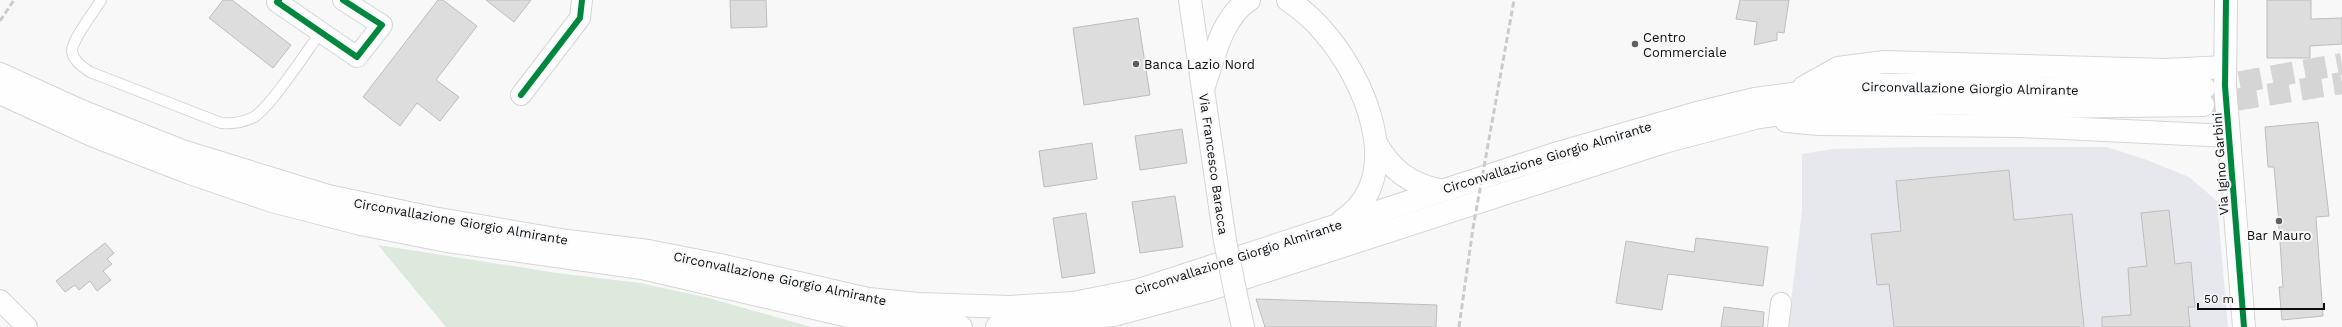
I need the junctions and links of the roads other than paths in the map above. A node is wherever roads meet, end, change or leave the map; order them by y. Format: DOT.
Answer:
graph roads {
  1 [pos="101,0"];
  2 [pos="279,0"];
  3 [pos="343,0"];
  4 [pos="582,0"];
  5 [pos="1190,0"];
  6 [pos="1226,0"];
  7 [pos="1249,0"];
  8 [pos="1288,0"];
  9 [pos="2226,0"];
  10 [pos="321,32"];
  11 [pos="2225,67"];
  12 [pos="0,74"];
  13 [pos="1204,86"];
  14 [pos="1792,93"];
  15 [pos="0,94"];
  16 [pos="521,95"];
  17 [pos="1755,118"];
  18 [pos="2228,136"];
  19 [pos="1376,143"];
  20 [pos="1439,190"];
  21 [pos="1328,228"];
  22 [pos="0,300"];
  23 [pos="1781,303"];
  24 [pos="870,321"];
  25 [pos="1039,325"];
  26 [pos="27,327"];
  27 [pos="894,327"];
  28 [pos="961,327"];
  29 [pos="997,327"];
  30 [pos="1243,327"];
  31 [pos="1778,327"];
  32 [pos="2244,327"];
  1 -- 10 [label="lane"];
  2 -- 10 [label="street"];
  3 -- 10 [label="street"];
  4 -- 16 [label="street"];
  5 -- 13 [label="main road, Via Francesco Baracca"];
  6 -- 7 [label="main road"];
  7 -- 13 [label="main road"];
  8 -- 19 [label="main road"];
  9 -- 11 [label="main road, Via Igino Garbini"];
  11 -- 14 [label="main road"];
  11 -- 18 [label="main road, Via Igino Garbini"];
  12 -- 21 [label="main road, Circonvallazione Giorgio Almirante"];
  13 -- 30 [label="main road, Via Francesco Baracca, bridge"];
  14 -- 17 [label="main road, Circonvallazione Giorgio Almirante"];
  14 -- 20 [label="main road, Circonvallazione Giorgio Almirante"];
  15 -- 24 [label="main road, Circonvallazione Giorgio Almirante"];
  17 -- 18 [label="main road"];
  17 -- 25 [label="main road, Circonvallazione Giorgio Almirante"];
  18 -- 32 [label="main road, Via Igino Garbini"];
  19 -- 20 [label="main road"];
  19 -- 21 [label="main road"];
  20 -- 21 [label="main road, Circonvallazione Giorgio Almirante"];
  22 -- 26 [label="street"];
  23 -- 31 [label="street"];
  24 -- 27 [label="main road"];
  24 -- 28 [label="main road, Circonvallazione Giorgio Almirante"];
  25 -- 29 [label="main road, Circonvallazione Giorgio Almirante"];
}
